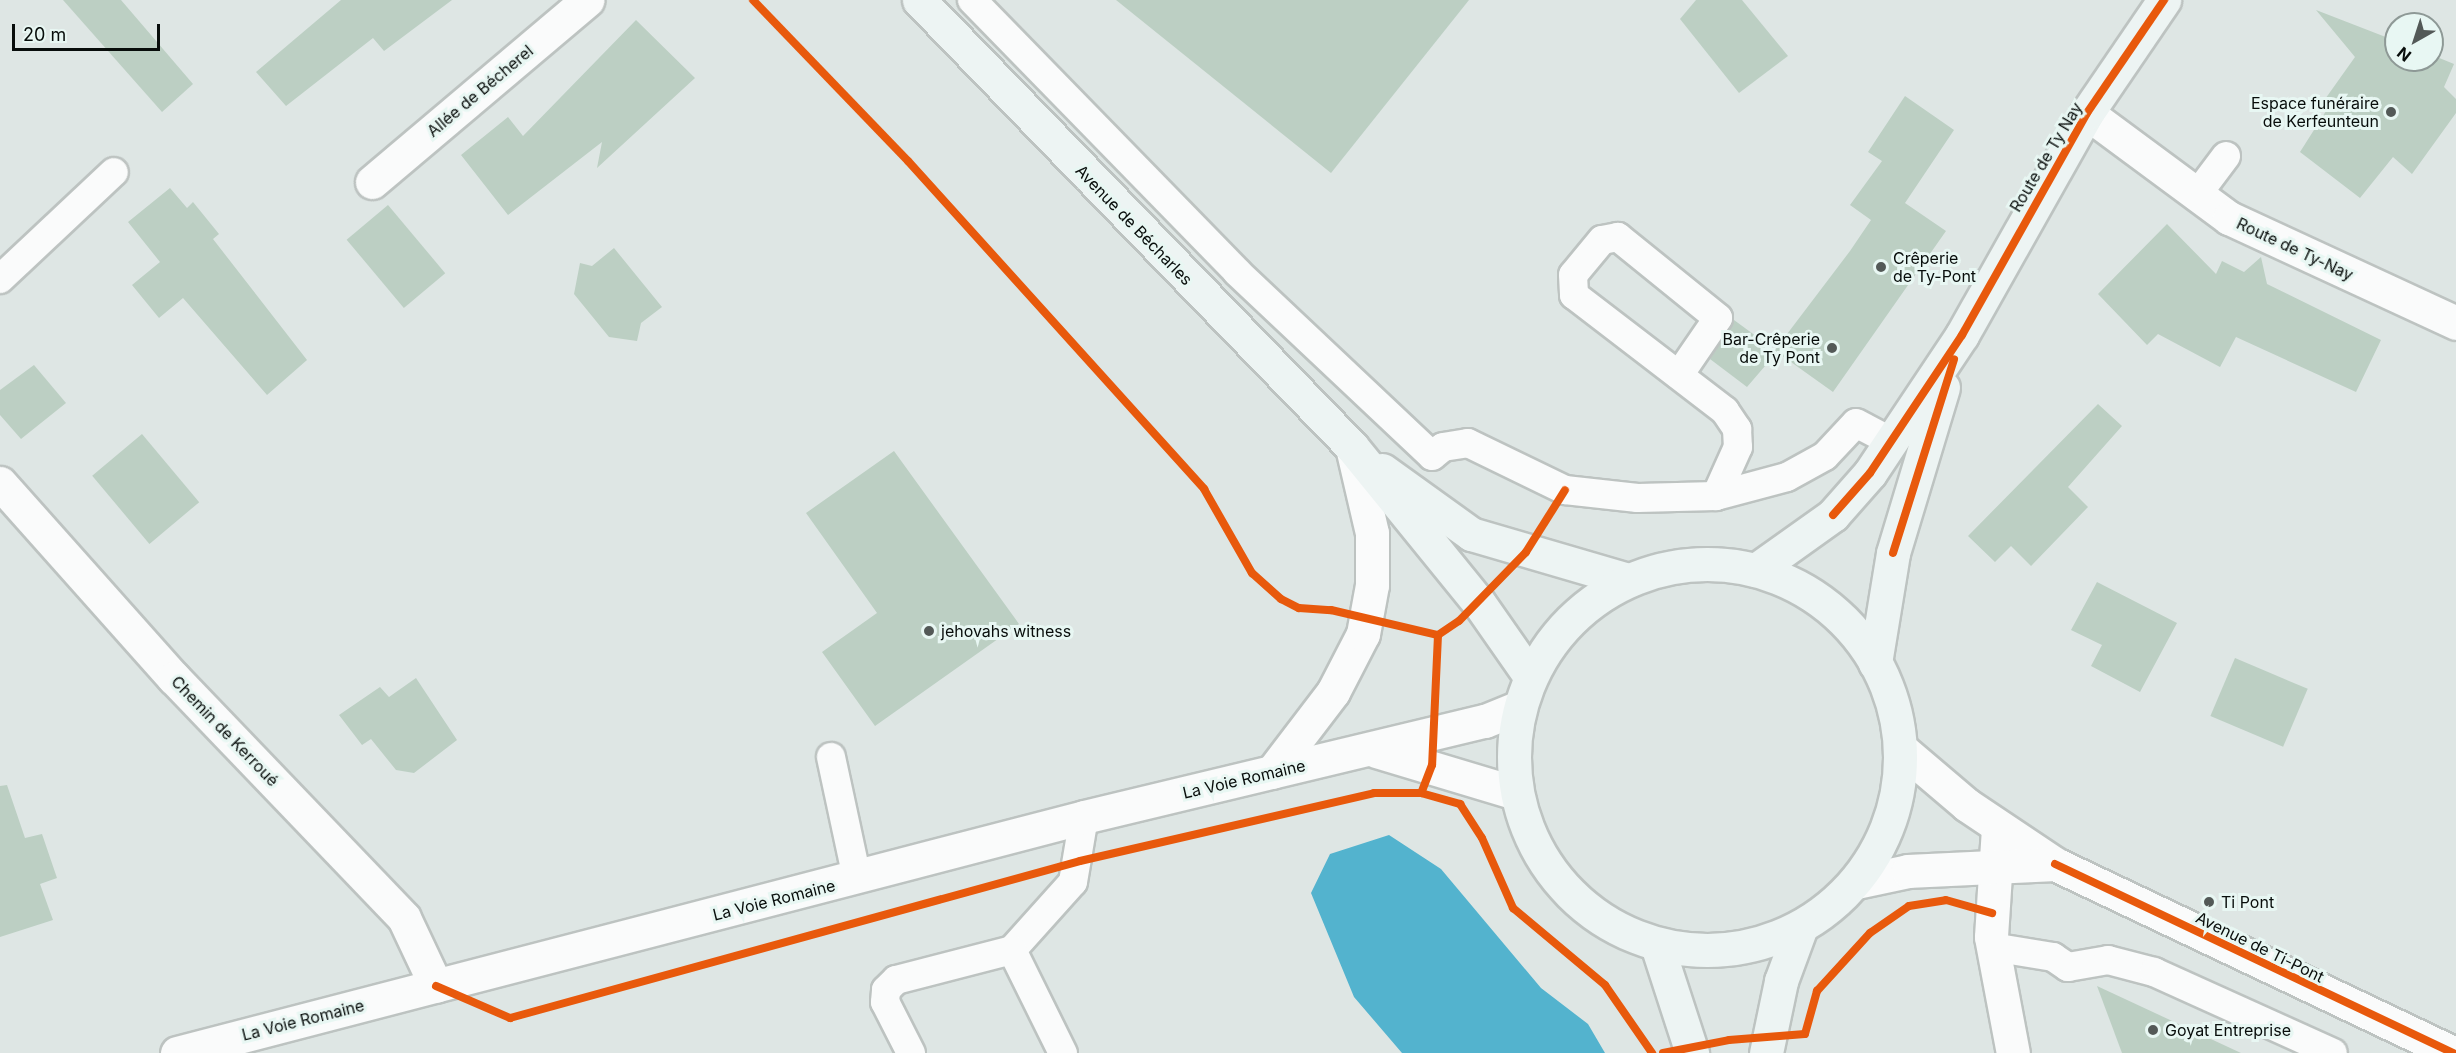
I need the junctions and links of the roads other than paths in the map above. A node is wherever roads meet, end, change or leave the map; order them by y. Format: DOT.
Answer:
graph roads {
  1 [pos="587,0"];
  2 [pos="919,0"];
  3 [pos="972,0"];
  4 [pos="2164,0"];
  5 [pos="2087,113"];
  6 [pos="2226,156"];
  7 [pos="114,171"];
  8 [pos="372,182"];
  9 [pos="2196,196"];
  10 [pos="0,279"];
  11 [pos="2456,323"];
  12 [pos="1962,335"];
  13 [pos="1679,375"];
  14 [pos="1892,442"];
  15 [pos="1352,447"];
  16 [pos="0,483"];
  17 [pos="1716,495"];
  18 [pos="1756,570"];
  19 [pos="1628,580"];
  20 [pos="1875,663"];
  21 [pos="1530,676"];
  22 [pos="1519,707"];
  23 [pos="1900,748"];
  24 [pos="1371,750"];
  25 [pos="831,757"];
  26 [pos="1272,772"];
  27 [pos="1516,793"];
  28 [pos="1084,817"];
  29 [pos="1998,828"];
  30 [pos="1998,864"];
  31 [pos="2055,864"];
  32 [pos="856,878"];
  33 [pos="1856,882"];
  34 [pos="1801,927"];
  35 [pos="1657,945"];
  36 [pos="1992,947"];
  37 [pos="1012,950"];
  38 [pos="436,986"];
  39 [pos="177,1053"];
  40 [pos="911,1053"];
  41 [pos="1063,1053"];
  42 [pos="1692,1053"];
  43 [pos="1766,1053"];
  44 [pos="2013,1053"];
  45 [pos="2333,1053"];
  46 [pos="2453,1053"];
  1 -- 8 [label="street, Allée de Bécherel"];
  2 -- 15 [label="main road, Avenue de Bécharles"];
  3 -- 17 [label="lane"];
  4 -- 5 [label="main road, Route de Ty Nay"];
  5 -- 9 [label="street, Route de Ty-Nay"];
  5 -- 12 [label="main road, Route de Ty Nay"];
  6 -- 9 [label="lane"];
  7 -- 10 [label="lane"];
  9 -- 11 [label="street, Route de Ty-Nay"];
  12 -- 14 [label="main road, Route de Ty Nay"];
  12 -- 20 [label="main road, Route de Ty Nay"];
  13 -- 13 [label="lane"];
  13 -- 17 [label="lane"];
  14 -- 17 [label="lane"];
  14 -- 18 [label="main road, Route de Ty Nay"];
  15 -- 19 [label="main road, Avenue de Bécharles"];
  15 -- 21 [label="main road, Avenue de Bécharles"];
  15 -- 26 [label="street"];
  16 -- 38 [label="street, Chemin de Kerroué"];
  18 -- 19 [label="main road"];
  18 -- 20 [label="main road"];
  19 -- 21 [label="main road"];
  20 -- 23 [label="main road"];
  21 -- 22 [label="main road"];
  22 -- 24 [label="street, La Voie Romaine"];
  22 -- 27 [label="main road"];
  23 -- 29 [label="street, Avenue de Ti-Pont"];
  23 -- 33 [label="main road"];
  24 -- 26 [label="street, La Voie Romaine"];
  24 -- 27 [label="street"];
  25 -- 32 [label="lane"];
  26 -- 28 [label="street, La Voie Romaine"];
  27 -- 35 [label="main road"];
  28 -- 32 [label="street, La Voie Romaine"];
  28 -- 37 [label="lane"];
  29 -- 30 [label="street"];
  29 -- 31 [label="street, Avenue de Ti-Pont"];
  30 -- 31 [label="street, Avenue de Ti-Pont"];
  30 -- 33 [label="street, Avenue de Ti-Pont"];
  30 -- 36 [label="street"];
  31 -- 46 [label="street, Avenue de Ti-Pont"];
  32 -- 38 [label="street, La Voie Romaine"];
  33 -- 34 [label="main road"];
  34 -- 35 [label="main road"];
  34 -- 43 [label="main road"];
  35 -- 42 [label="main road"];
  36 -- 44 [label="street"];
  36 -- 45 [label="lane"];
  37 -- 40 [label="lane"];
  37 -- 41 [label="lane"];
  38 -- 39 [label="street, La Voie Romaine"];
}
